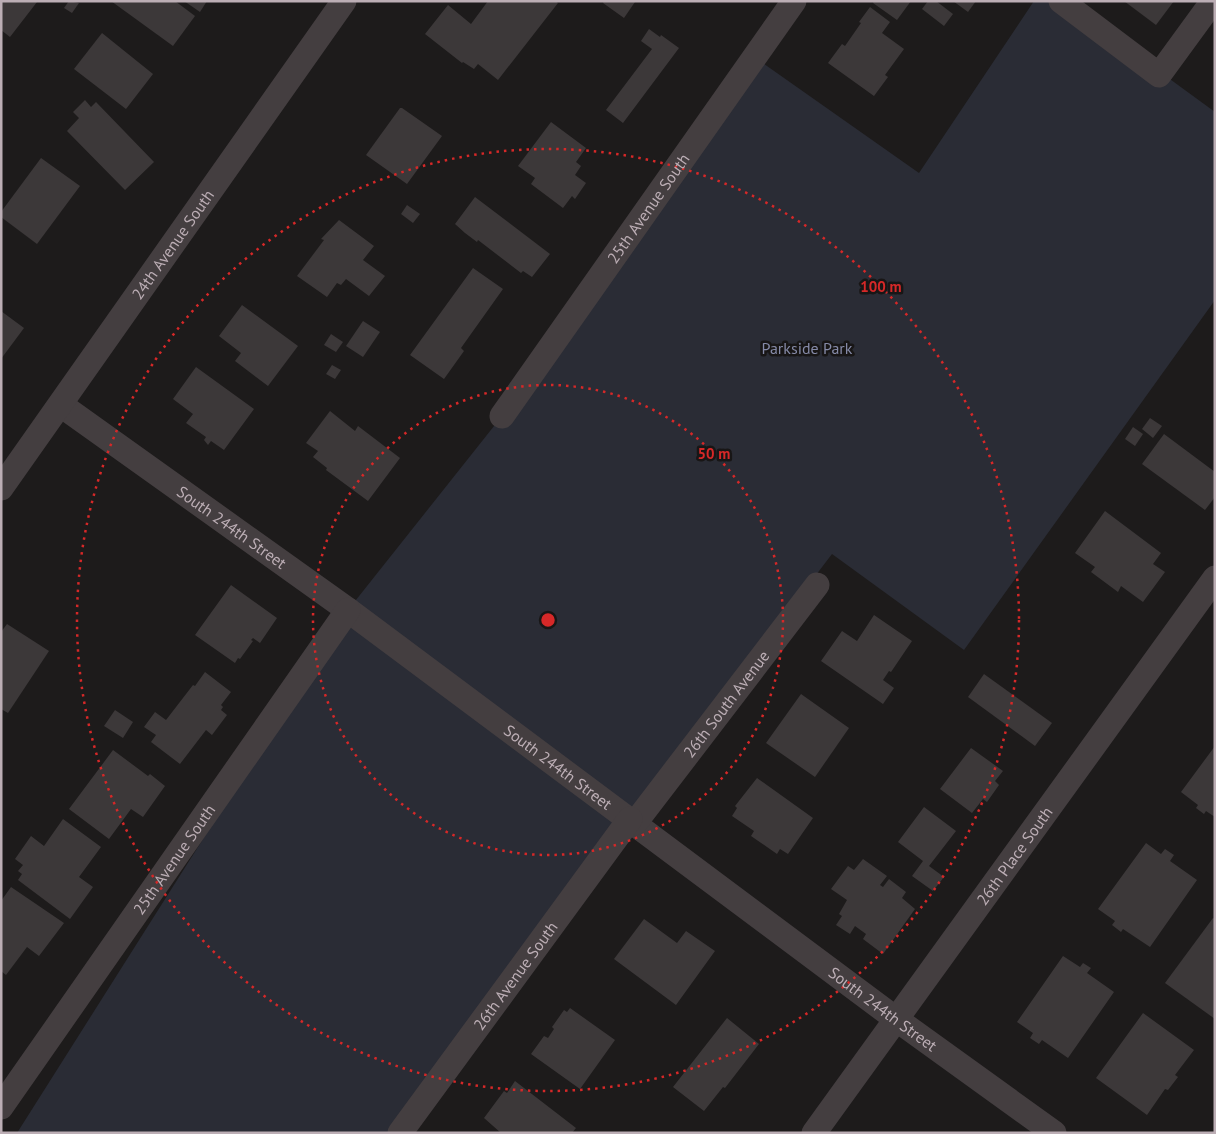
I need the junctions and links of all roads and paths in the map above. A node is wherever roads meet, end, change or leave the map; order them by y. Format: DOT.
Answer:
graph roads {
  1 [pos="344,1"];
  2 [pos="794,1"];
  3 [pos="1061,1"];
  4 [pos="1213,1"];
  5 [pos="61,405"];
  6 [pos="502,416"];
  7 [pos="1,488"];
  8 [pos="1215,578"];
  9 [pos="818,585"];
  10 [pos="348,610"];
  11 [pos="632,821"];
  12 [pos="896,1019"];
  13 [pos="1,1107"];
  14 [pos="400,1133"];
  15 [pos="814,1133"];
  16 [pos="1054,1133"];
  1 -- 5 [label="street, 24th Avenue South"];
  2 -- 6 [label="street, 25th Avenue South"];
  3 -- 4 [label="street"];
  5 -- 7 [label="street, 24th Avenue South"];
  5 -- 10 [label="street, South 244th Street"];
  8 -- 12 [label="street, 26th Place South"];
  9 -- 11 [label="street, 26th South Avenue"];
  10 -- 11 [label="street, South 244th Street"];
  10 -- 13 [label="street, 25th Avenue South"];
  11 -- 12 [label="street, South 244th Street"];
  11 -- 14 [label="street, 26th Avenue South"];
  12 -- 15 [label="street, 26th Place South"];
  12 -- 16 [label="street, South 244th Street"];
}
